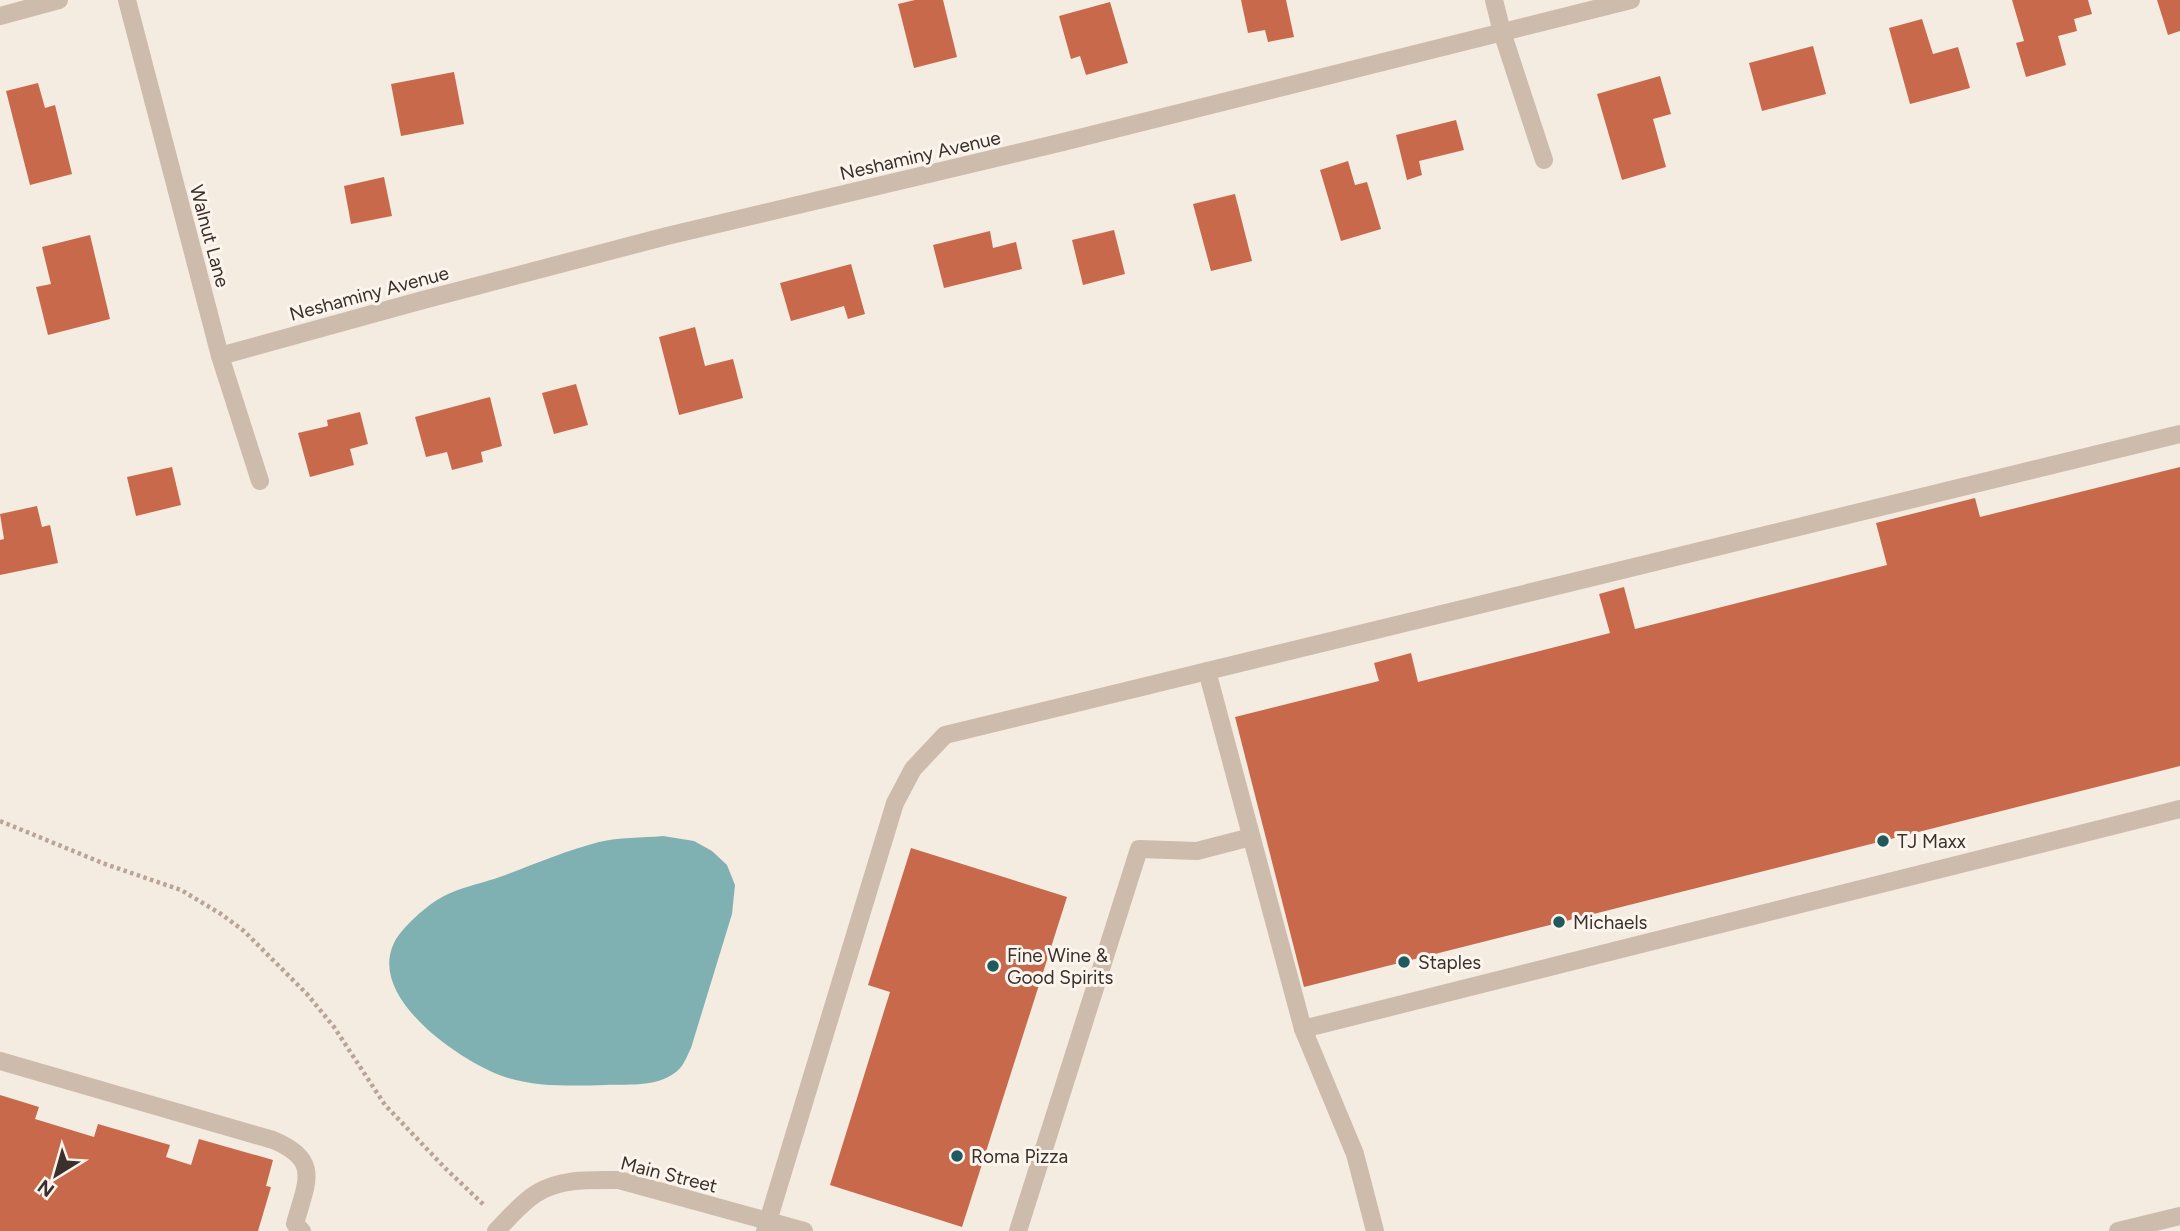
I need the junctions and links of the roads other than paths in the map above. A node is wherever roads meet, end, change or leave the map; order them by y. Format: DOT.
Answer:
graph roads {
  1 [pos="59,0"];
  2 [pos="127,0"];
  3 [pos="1494,0"];
  4 [pos="1631,0"];
  5 [pos="0,16"];
  6 [pos="1503,32"];
  7 [pos="1544,160"];
  8 [pos="220,356"];
  9 [pos="2180,434"];
  10 [pos="260,481"];
  11 [pos="1207,671"];
  12 [pos="2180,809"];
  13 [pos="1251,837"];
  14 [pos="1303,1029"];
  15 [pos="0,1061"];
  16 [pos="2180,1216"];
  17 [pos="767,1226"];
  18 [pos="500,1227"];
  19 [pos="302,1231"];
  20 [pos="804,1231"];
  21 [pos="1018,1231"];
  22 [pos="1374,1231"];
  23 [pos="2118,1231"];
  1 -- 5 [label="street"];
  2 -- 8 [label="street, Walnut Lane"];
  3 -- 6 [label="street"];
  4 -- 6 [label="street, Neshaminy Avenue"];
  6 -- 7 [label="street"];
  6 -- 8 [label="street, Neshaminy Avenue"];
  8 -- 10 [label="street, Walnut Lane"];
  9 -- 11 [label="street"];
  11 -- 13 [label="street"];
  11 -- 17 [label="street"];
  12 -- 14 [label="street"];
  13 -- 14 [label="street"];
  13 -- 21 [label="street"];
  14 -- 22 [label="street"];
  15 -- 19 [label="street"];
  16 -- 23 [label="street"];
  17 -- 18 [label="street, Main Street"];
  17 -- 20 [label="street, Main Street"];
}
